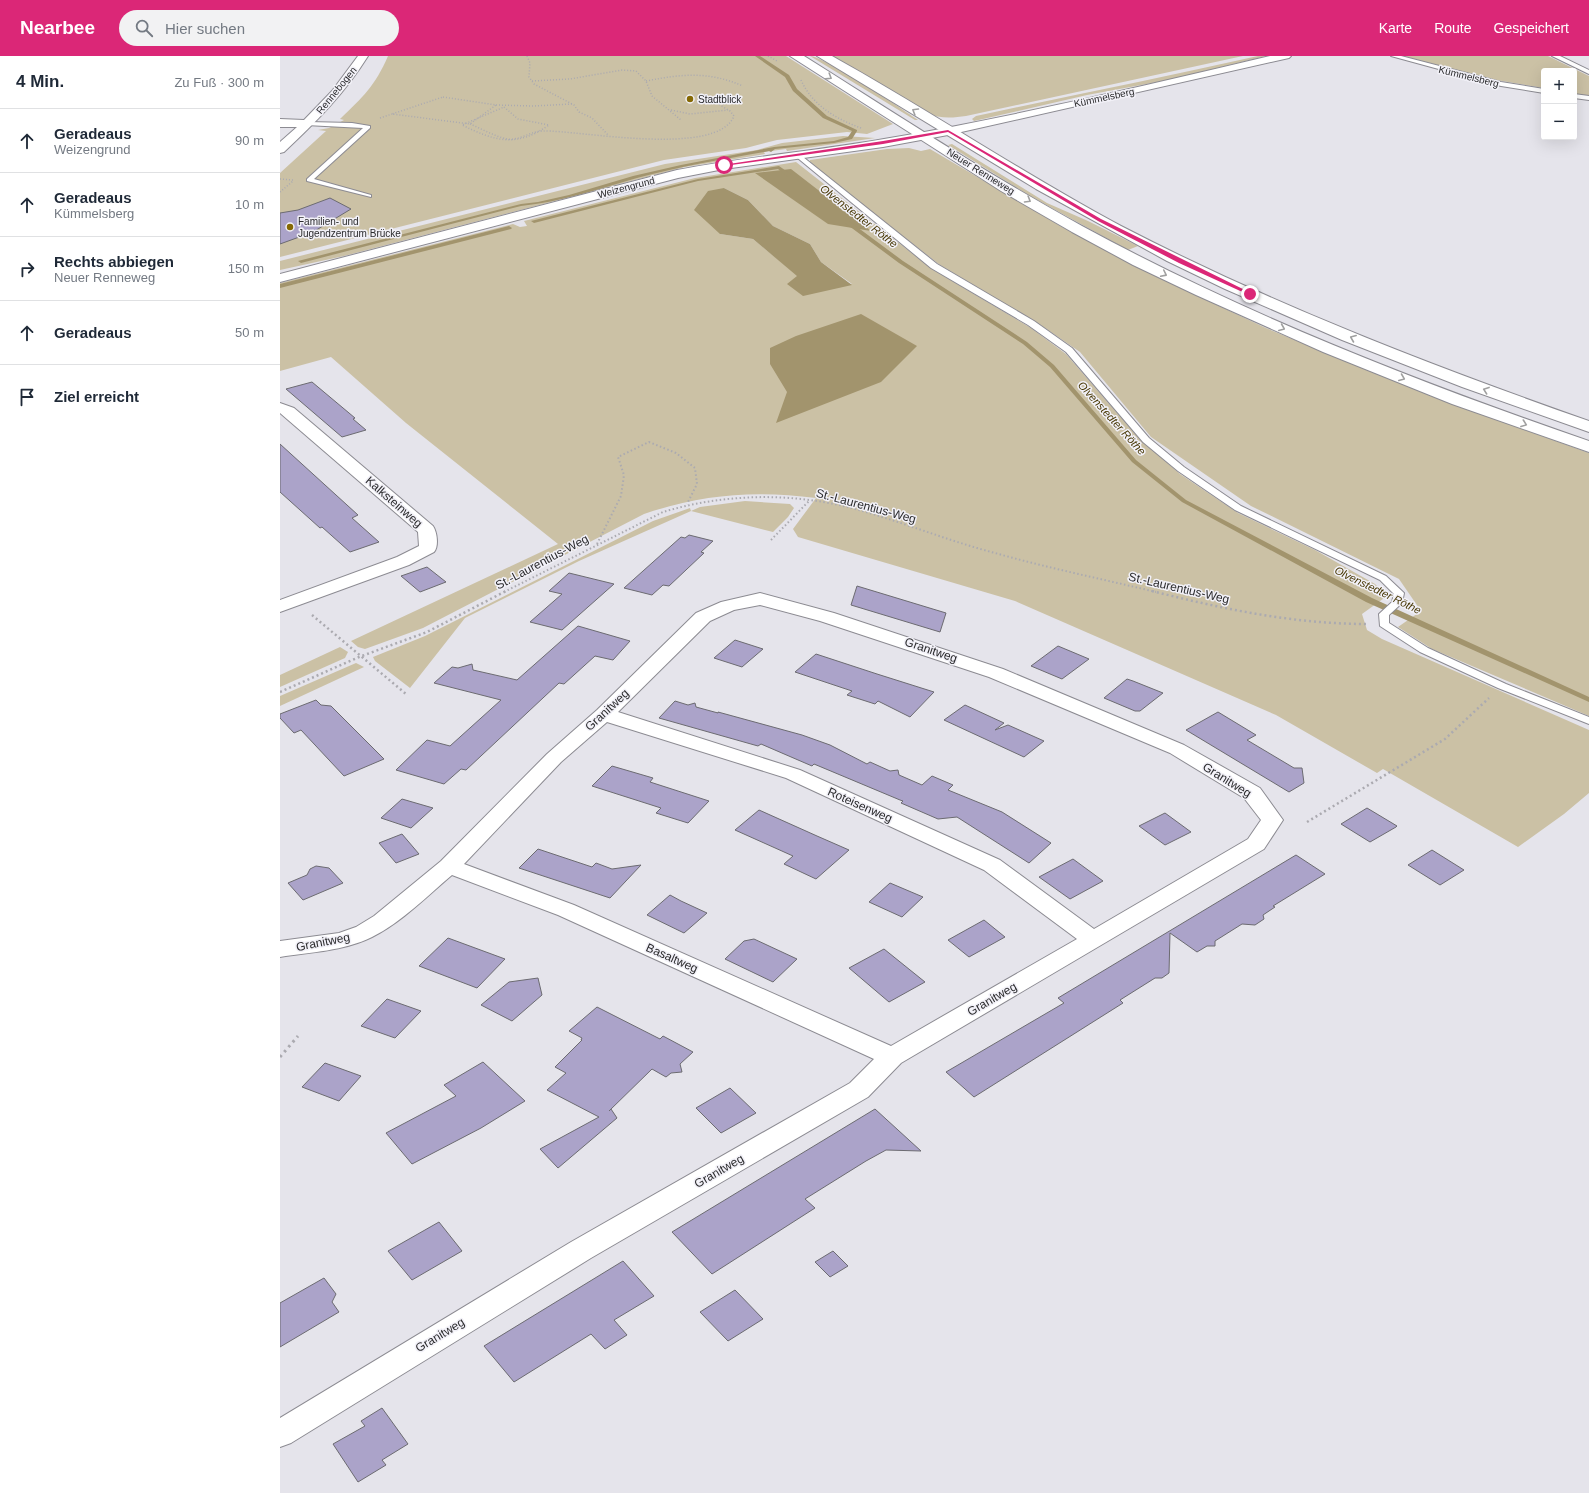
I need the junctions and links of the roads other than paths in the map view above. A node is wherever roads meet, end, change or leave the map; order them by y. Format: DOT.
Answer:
graph roads {
  1 [pos="363,56"];
  2 [pos="796,56"];
  3 [pos="823,56"];
  4 [pos="1285,56"];
  5 [pos="1394,56"];
  6 [pos="1555,56"];
  7 [pos="1589,72"];
  8 [pos="1541,91"];
  9 [pos="1577,96"];
  10 [pos="1589,98"];
  11 [pos="280,123"];
  12 [pos="308,124"];
  13 [pos="948,131"];
  14 [pos="924,136"];
  15 [pos="280,149"];
  16 [pos="796,154"];
  17 [pos="369,196"];
  18 [pos="334,262"];
  19 [pos="280,272"];
  20 [pos="280,278"];
  21 [pos="280,408"];
  22 [pos="1589,427"];
  23 [pos="1589,447"];
  24 [pos="288,603"];
  25 [pos="604,714"];
  26 [pos="1589,721"];
  27 [pos="449,866"];
  28 [pos="1094,940"];
  29 [pos="280,949"];
  30 [pos="892,1058"];
  31 [pos="280,1434"];
  1 -- 12 [label="street, Rennebogen"];
  2 -- 14 [label="main road, Neuer Renneweg, one-way"];
  13 -- 3 [label="main road, Neuer Renneweg, one-way"];
  4 -- 13 [label="main road, Kümmelsberg"];
  5 -- 8 [label="lane, Kümmelsberg"];
  6 -- 7 [label="lane"];
  9 -- 10 [label="lane"];
  11 -- 12 [label="street, Rennebogen"];
  12 -- 15 [label="street, Rennebogen"];
  12 -- 17 [label="lane"];
  13 -- 14 [label="main road, Kümmelsberg"];
  22 -- 13 [label="main road, Neuer Renneweg, one-way"];
  14 -- 16 [label="main road, Weizengrund"];
  14 -- 23 [label="main road, Neuer Renneweg, one-way"];
  16 -- 18 [label="main road, Weizengrund"];
  16 -- 26 [label="lane"];
  18 -- 19 [label="main road, Weizengrund"];
  18 -- 20 [label="main road, Weizengrund"];
  21 -- 24 [label="street, Kalksteinweg"];
  25 -- 27 [label="street, Granitweg"];
  25 -- 28 [label="street, Roteisenweg"];
  25 -- 28 [label="street, Granitweg"];
  27 -- 29 [label="street, Granitweg"];
  27 -- 30 [label="street, Basaltweg"];
  28 -- 30 [label="street, Granitweg"];
  30 -- 31 [label="street, Granitweg"];
}
